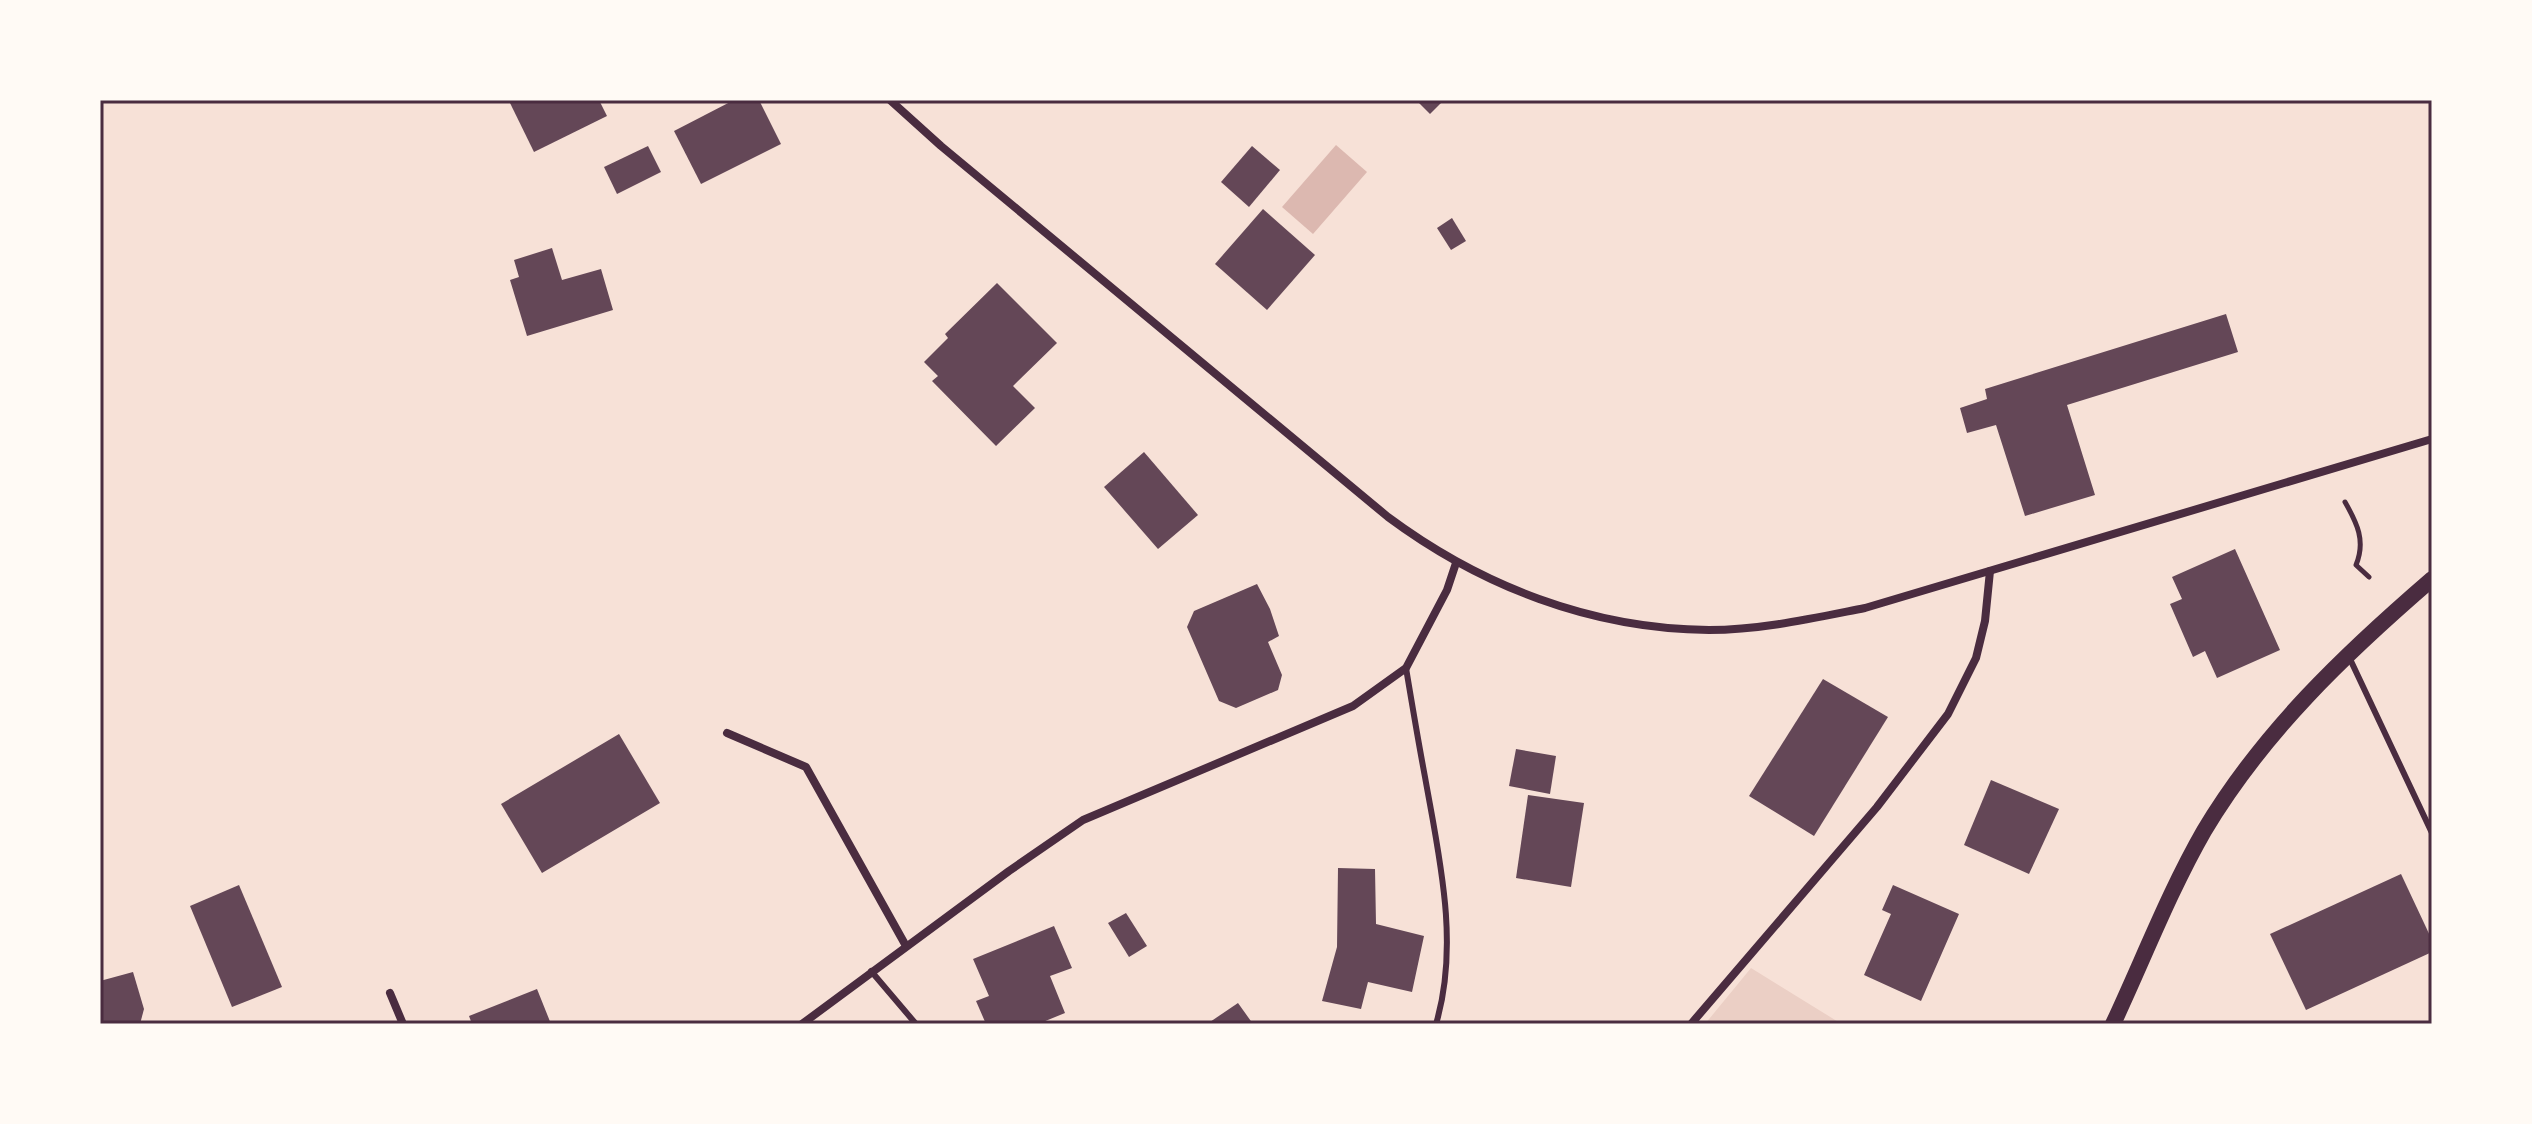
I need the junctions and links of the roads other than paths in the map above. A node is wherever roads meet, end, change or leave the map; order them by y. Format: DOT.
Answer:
graph roads {
  1 [pos="890,100"];
  2 [pos="2432,439"];
  3 [pos="1456,563"];
  4 [pos="1990,571"];
  5 [pos="2432,579"];
  6 [pos="2348,654"];
  7 [pos="1406,668"];
  8 [pos="727,733"];
  9 [pos="2432,833"];
  10 [pos="906,946"];
  11 [pos="871,971"];
  12 [pos="390,993"];
  13 [pos="403,1024"];
  14 [pos="802,1024"];
  15 [pos="916,1024"];
  16 [pos="1436,1024"];
  17 [pos="1691,1024"];
  18 [pos="2113,1024"];
  1 -- 3 [label="street"];
  2 -- 4 [label="street"];
  3 -- 4 [label="street"];
  3 -- 7 [label="street"];
  4 -- 17 [label="street"];
  5 -- 6 [label="main road"];
  6 -- 9 [label="lane"];
  6 -- 18 [label="main road"];
  7 -- 10 [label="street"];
  7 -- 16 [label="lane"];
  8 -- 10 [label="street"];
  10 -- 11 [label="street"];
  11 -- 14 [label="street"];
  11 -- 15 [label="lane"];
  12 -- 13 [label="street"];
}
